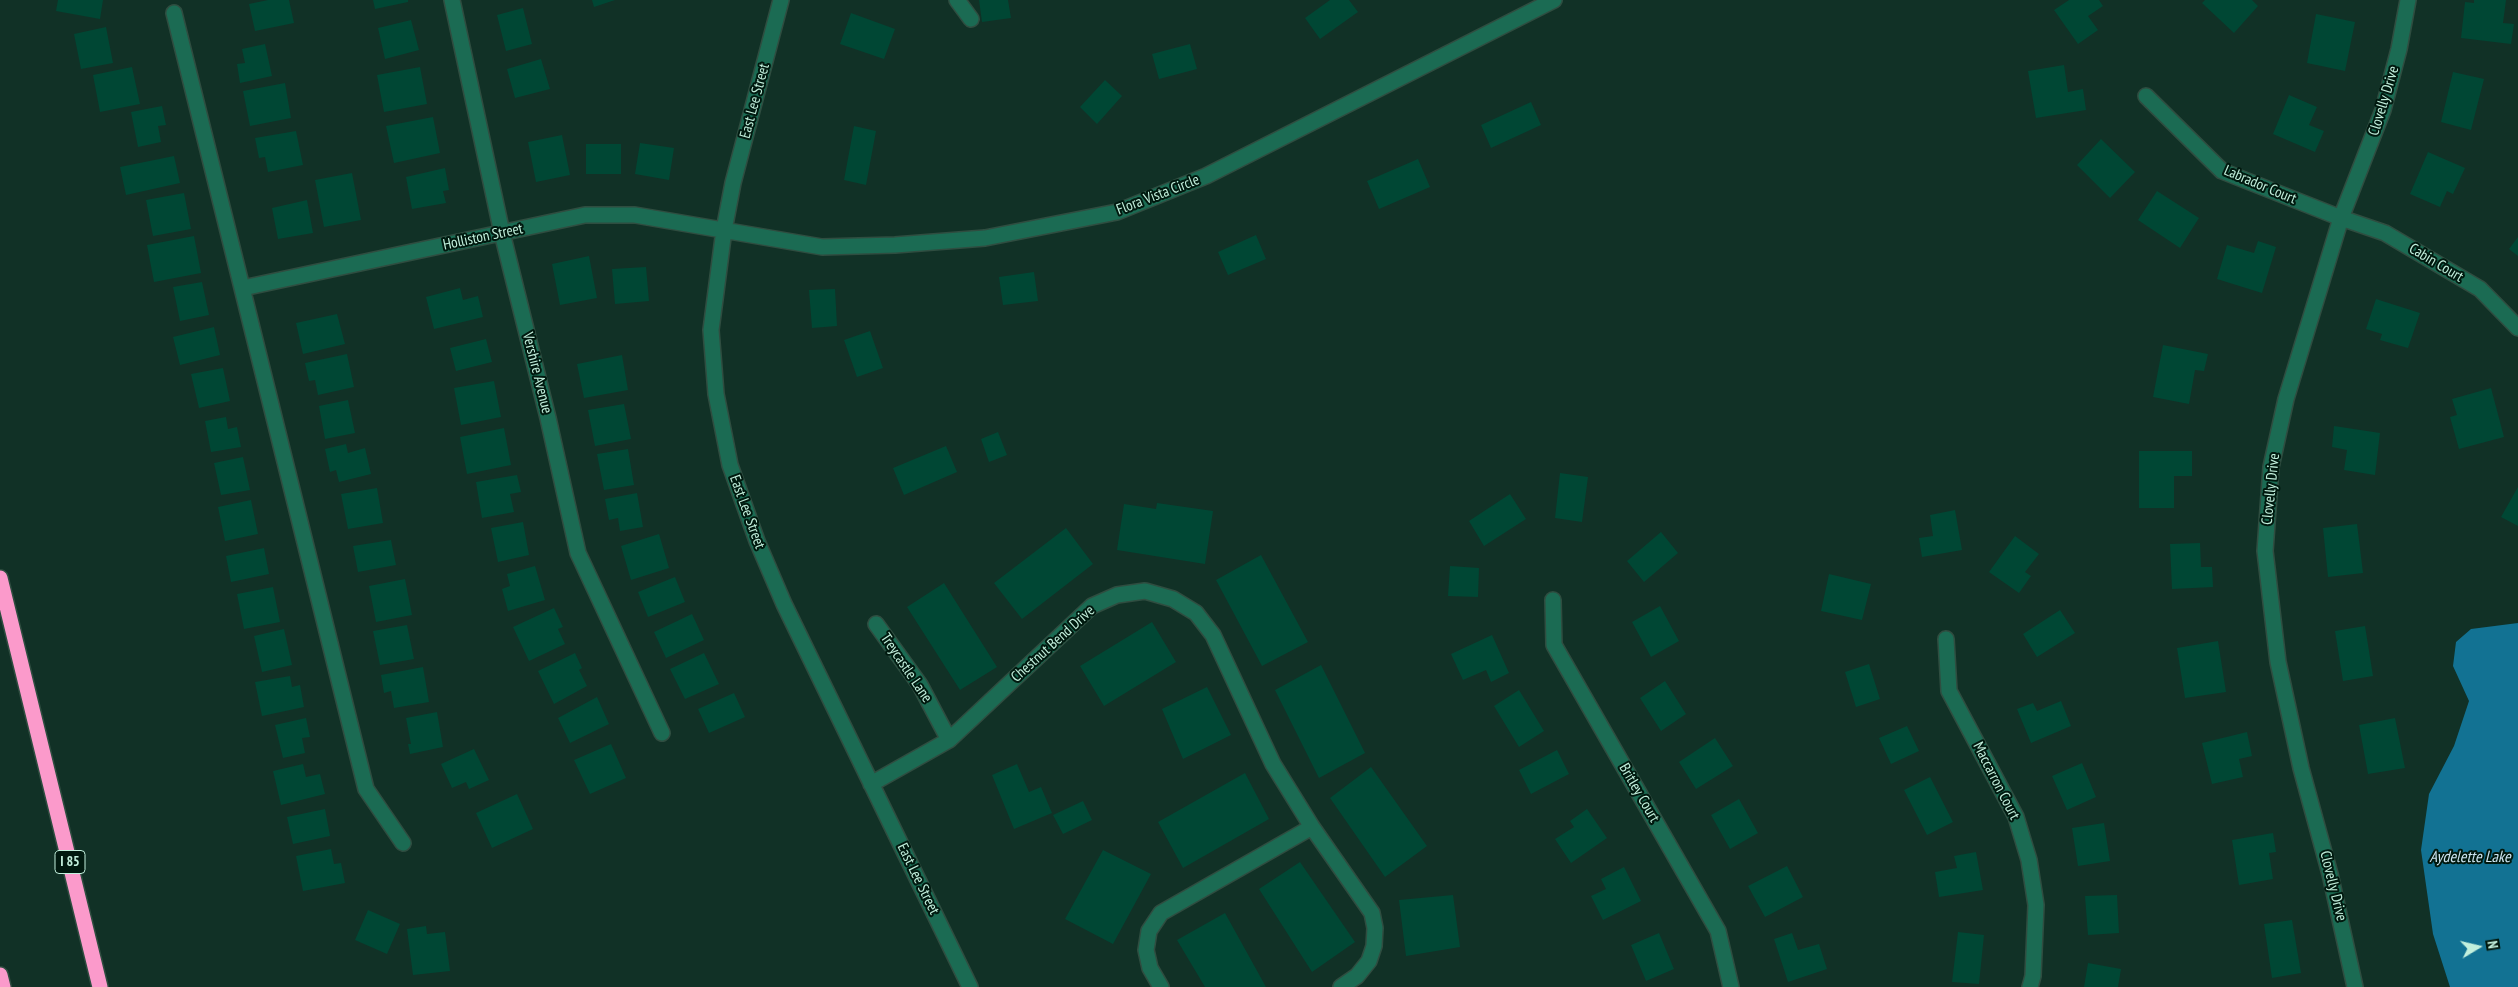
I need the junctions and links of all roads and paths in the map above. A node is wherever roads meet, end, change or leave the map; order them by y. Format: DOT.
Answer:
graph roads {
  1 [pos="452,0"];
  2 [pos="781,0"];
  3 [pos="957,0"];
  4 [pos="1554,0"];
  5 [pos="2408,0"];
  6 [pos="174,14"];
  7 [pos="971,19"];
  8 [pos="2146,96"];
  9 [pos="2341,218"];
  10 [pos="724,230"];
  11 [pos="502,233"];
  12 [pos="243,288"];
  13 [pos="2518,328"];
  14 [pos="0,578"];
  15 [pos="1553,600"];
  16 [pos="876,624"];
  17 [pos="1946,639"];
  18 [pos="662,732"];
  19 [pos="949,740"];
  20 [pos="871,784"];
  21 [pos="1312,827"];
  22 [pos="403,844"];
  23 [pos="0,975"];
  24 [pos="3,987"];
  25 [pos="100,987"];
  26 [pos="970,987"];
  27 [pos="1161,987"];
  28 [pos="1341,987"];
  29 [pos="1732,987"];
  30 [pos="2030,987"];
  31 [pos="2355,987"];
  1 -- 11 [label="street, Vershire Avenue"];
  2 -- 10 [label="street, East Lee Street"];
  3 -- 7 [label="street"];
  4 -- 10 [label="street, Flora Vista Circle"];
  5 -- 9 [label="street, Clovelly Drive"];
  6 -- 12 [label="street"];
  8 -- 9 [label="street, Labrador Court"];
  9 -- 13 [label="street, Cabin Court"];
  9 -- 31 [label="street, Clovelly Drive"];
  10 -- 11 [label="street, Holliston Street"];
  10 -- 20 [label="street, East Lee Street"];
  11 -- 12 [label="street, Holliston Street"];
  11 -- 18 [label="street, Vershire Avenue"];
  12 -- 22 [label="street"];
  14 -- 25 [label="highway, I 85"];
  15 -- 29 [label="street, Britley Court"];
  16 -- 19 [label="street, Treycastle Lane"];
  17 -- 30 [label="street, Maccarron Court"];
  19 -- 20 [label="street, Chestnut Bend Drive"];
  19 -- 21 [label="street, Chestnut Bend Drive"];
  20 -- 26 [label="street, East Lee Street"];
  21 -- 27 [label="street"];
  21 -- 28 [label="street, Chestnut Bend Drive"];
  23 -- 24 [label="highway"];
}
